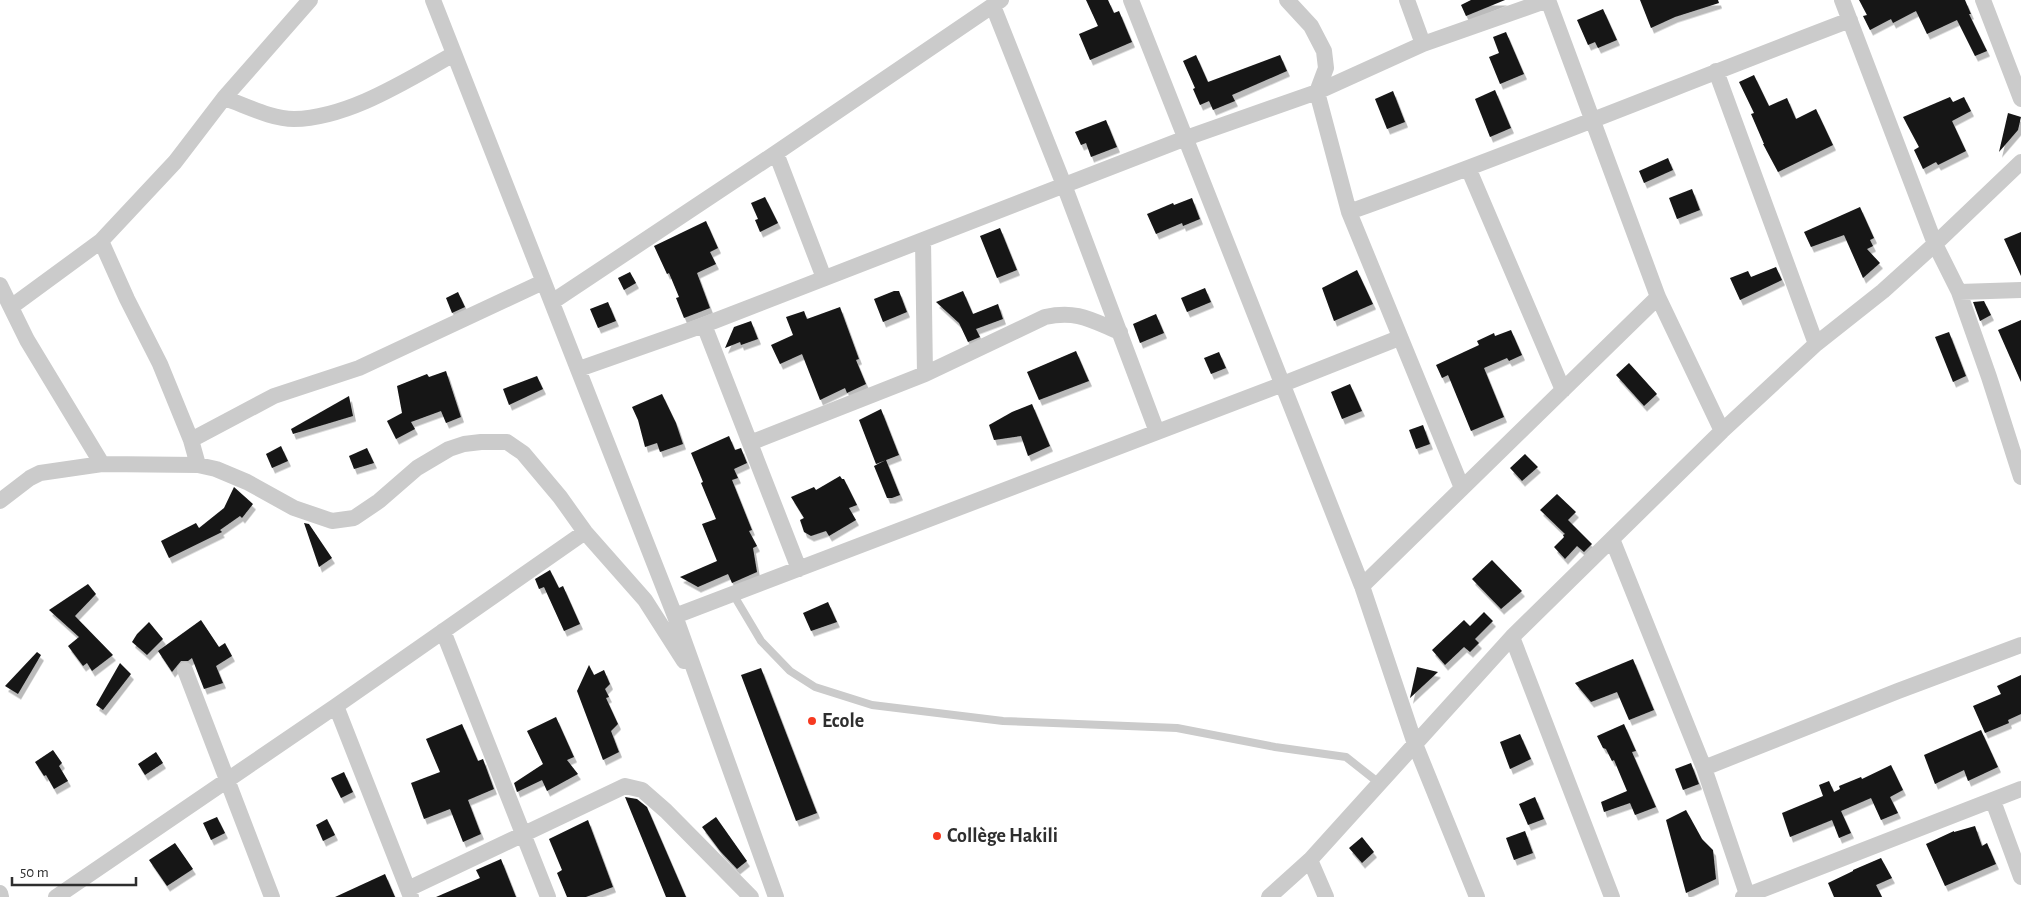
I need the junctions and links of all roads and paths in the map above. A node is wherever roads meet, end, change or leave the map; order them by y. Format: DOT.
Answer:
graph roads {
  1 [pos="310,0"];
  2 [pos="433,0"];
  3 [pos="1131,0"];
  4 [pos="1287,0"];
  5 [pos="1407,0"];
  6 [pos="1548,0"];
  7 [pos="1842,0"];
  8 [pos="1983,0"];
  9 [pos="997,3"];
  10 [pos="1850,20"];
  11 [pos="1423,44"];
  12 [pos="454,54"];
  13 [pos="1716,71"];
  14 [pos="1317,92"];
  15 [pos="224,98"];
  16 [pos="2021,99"];
  17 [pos="1593,121"];
  18 [pos="1186,138"];
  19 [pos="776,153"];
  20 [pos="2021,162"];
  21 [pos="1469,170"];
  22 [pos="1064,185"];
  23 [pos="1349,212"];
  24 [pos="923,240"];
  25 [pos="101,241"];
  26 [pos="1935,244"];
  27 [pos="824,278"];
  28 [pos="543,282"];
  29 [pos="0,285"];
  30 [pos="2021,290"];
  31 [pos="1959,292"];
  32 [pos="1658,297"];
  33 [pos="552,302"];
  34 [pos="11,307"];
  35 [pos="704,325"];
  36 [pos="1120,332"];
  37 [pos="1399,338"];
  38 [pos="1816,344"];
  39 [pos="579,369"];
  40 [pos="926,374"];
  41 [pos="1283,384"];
  42 [pos="1564,390"];
  43 [pos="1722,431"];
  44 [pos="1157,432"];
  45 [pos="191,440"];
  46 [pos="750,443"];
  47 [pos="102,464"];
  48 [pos="198,465"];
  49 [pos="2021,477"];
  50 [pos="1462,488"];
  51 [pos="0,501"];
  52 [pos="585,532"];
  53 [pos="1612,539"];
  54 [pos="799,569"];
  55 [pos="1362,586"];
  56 [pos="733,594"];
  57 [pos="674,616"];
  58 [pos="443,632"];
  59 [pos="1512,637"];
  60 [pos="2021,645"];
  61 [pos="185,670"];
  62 [pos="700,686"];
  63 [pos="336,706"];
  64 [pos="1415,744"];
  65 [pos="1704,768"];
  66 [pos="227,781"];
  67 [pos="1379,783"];
  68 [pos="2021,788"];
  69 [pos="1993,801"];
  70 [pos="524,834"];
  71 [pos="1310,860"];
  72 [pos="2021,877"];
  73 [pos="0,893"];
  74 [pos="410,893"];
  75 [pos="1746,896"];
  76 [pos="1,897"];
  77 [pos="56,897"];
  78 [pos="272,897"];
  79 [pos="548,897"];
  80 [pos="751,897"];
  81 [pos="776,897"];
  82 [pos="1269,897"];
  83 [pos="1326,897"];
  84 [pos="1478,897"];
  85 [pos="1612,897"];
  1 -- 15 [label="street"];
  2 -- 12 [label="street"];
  3 -- 18 [label="street"];
  4 -- 14 [label="street"];
  5 -- 11 [label="street"];
  6 -- 11 [label="street"];
  6 -- 17 [label="street"];
  7 -- 10 [label="street"];
  8 -- 16 [label="street"];
  9 -- 19 [label="street"];
  9 -- 22 [label="street"];
  10 -- 13 [label="street"];
  10 -- 26 [label="street"];
  11 -- 14 [label="street"];
  12 -- 15 [label="street"];
  12 -- 28 [label="street"];
  13 -- 17 [label="street"];
  13 -- 38 [label="street"];
  14 -- 18 [label="street"];
  14 -- 23 [label="street"];
  15 -- 25 [label="street"];
  17 -- 21 [label="street"];
  17 -- 32 [label="street"];
  18 -- 22 [label="street"];
  18 -- 41 [label="street"];
  19 -- 27 [label="street"];
  19 -- 33 [label="street"];
  20 -- 26 [label="street"];
  21 -- 23 [label="street"];
  21 -- 42 [label="street"];
  22 -- 24 [label="street"];
  22 -- 36 [label="street"];
  23 -- 37 [label="street"];
  24 -- 27 [label="street"];
  24 -- 40 [label="street"];
  25 -- 34 [label="street"];
  25 -- 45 [label="street"];
  26 -- 31 [label="street"];
  26 -- 38 [label="street"];
  27 -- 35 [label="street"];
  28 -- 33 [label="street"];
  28 -- 45 [label="street"];
  29 -- 34 [label="street"];
  30 -- 31 [label="street"];
  31 -- 49 [label="street"];
  32 -- 42 [label="street"];
  32 -- 43 [label="street"];
  33 -- 39 [label="street"];
  34 -- 47 [label="street"];
  35 -- 39 [label="street"];
  35 -- 46 [label="street"];
  36 -- 40 [label="street"];
  36 -- 44 [label="street"];
  37 -- 41 [label="street"];
  37 -- 50 [label="street"];
  38 -- 43 [label="street"];
  39 -- 57 [label="street"];
  40 -- 46 [label="street"];
  41 -- 44 [label="street"];
  41 -- 55 [label="street"];
  42 -- 50 [label="street"];
  43 -- 53 [label="street"];
  44 -- 54 [label="street"];
  45 -- 48 [label="street"];
  46 -- 54 [label="street"];
  47 -- 48 [label="street"];
  47 -- 51 [label="street"];
  48 -- 52 [label="street"];
  50 -- 55 [label="street"];
  52 -- 58 [label="street"];
  52 -- 62 [label="street"];
  53 -- 59 [label="street"];
  53 -- 65 [label="street"];
  54 -- 56 [label="street"];
  55 -- 64 [label="street"];
  56 -- 57 [label="street"];
  56 -- 67 [label="lane"];
  57 -- 62 [label="street"];
  58 -- 63 [label="street"];
  58 -- 70 [label="street"];
  59 -- 64 [label="street"];
  59 -- 85 [label="street"];
  60 -- 65 [label="street"];
  61 -- 66 [label="street"];
  62 -- 81 [label="street"];
  63 -- 66 [label="street"];
  63 -- 74 [label="street"];
  64 -- 67 [label="street"];
  64 -- 84 [label="street"];
  65 -- 75 [label="street"];
  66 -- 77 [label="street"];
  66 -- 78 [label="street"];
  67 -- 71 [label="street"];
  68 -- 69 [label="street"];
  69 -- 72 [label="street"];
  69 -- 75 [label="street"];
  70 -- 74 [label="street"];
  70 -- 79 [label="street"];
  70 -- 80 [label="street"];
  71 -- 82 [label="street"];
  71 -- 83 [label="street"];
  73 -- 76 [label="street"];
}
